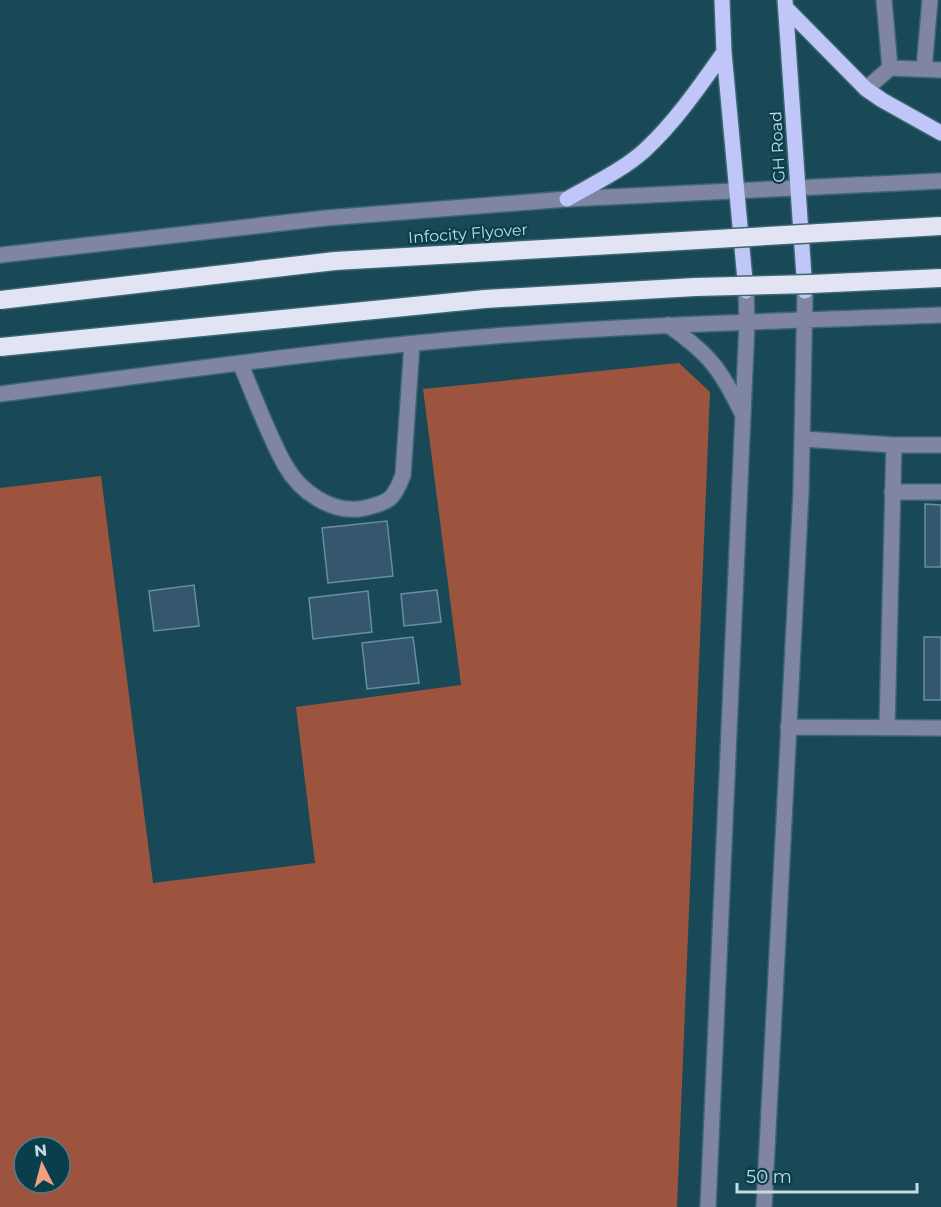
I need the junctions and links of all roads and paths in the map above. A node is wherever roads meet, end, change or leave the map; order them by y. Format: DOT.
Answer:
graph roads {
  1 [pos="722,0"];
  2 [pos="884,0"];
  3 [pos="930,0"];
  4 [pos="786,4"];
  5 [pos="723,52"];
  6 [pos="890,68"];
  7 [pos="924,69"];
  8 [pos="941,70"];
  9 [pos="866,89"];
  10 [pos="941,133"];
  11 [pos="941,182"];
  12 [pos="797,189"];
  13 [pos="737,190"];
  14 [pos="567,199"];
  15 [pos="941,226"];
  16 [pos="0,255"];
  17 [pos="941,278"];
  18 [pos="746,291"];
  19 [pos="805,291"];
  20 [pos="0,300"];
  21 [pos="941,315"];
  22 [pos="806,320"];
  23 [pos="747,322"];
  24 [pos="668,325"];
  25 [pos="412,344"];
  26 [pos="0,347"];
  27 [pos="240,363"];
  28 [pos="0,394"];
  29 [pos="744,415"];
  30 [pos="803,439"];
  31 [pos="894,445"];
  32 [pos="941,445"];
  33 [pos="892,492"];
  34 [pos="941,492"];
  35 [pos="788,727"];
  36 [pos="887,728"];
  37 [pos="941,728"];
  38 [pos="708,1207"];
  39 [pos="764,1207"];
  1 -- 5 [label="main road"];
  2 -- 6 [label="street"];
  3 -- 7 [label="street"];
  4 -- 9 [label="main road"];
  4 -- 12 [label="main road, GH Road"];
  5 -- 13 [label="main road"];
  5 -- 14 [label="main road"];
  6 -- 7 [label="street"];
  6 -- 9 [label="street"];
  7 -- 8 [label="street"];
  9 -- 10 [label="main road"];
  11 -- 12 [label="street"];
  12 -- 13 [label="street"];
  12 -- 19 [label="main road, GH Road"];
  13 -- 14 [label="street"];
  13 -- 18 [label="main road"];
  14 -- 16 [label="street"];
  15 -- 20 [label="highway, Infocity Flyover, bridge"];
  17 -- 26 [label="highway, bridge"];
  18 -- 23 [label="street"];
  19 -- 22 [label="street"];
  21 -- 22 [label="street"];
  22 -- 23 [label="street"];
  22 -- 30 [label="street"];
  23 -- 24 [label="street"];
  23 -- 29 [label="street"];
  24 -- 25 [label="street"];
  24 -- 29 [label="street"];
  25 -- 27 [label="street"];
  25 -- 27 [label="street"];
  27 -- 28 [label="street"];
  29 -- 38 [label="street"];
  30 -- 31 [label="street"];
  30 -- 35 [label="street"];
  31 -- 32 [label="street"];
  31 -- 33 [label="street"];
  33 -- 34 [label="street"];
  33 -- 36 [label="street"];
  35 -- 36 [label="street"];
  35 -- 39 [label="street"];
  36 -- 37 [label="street"];
}
